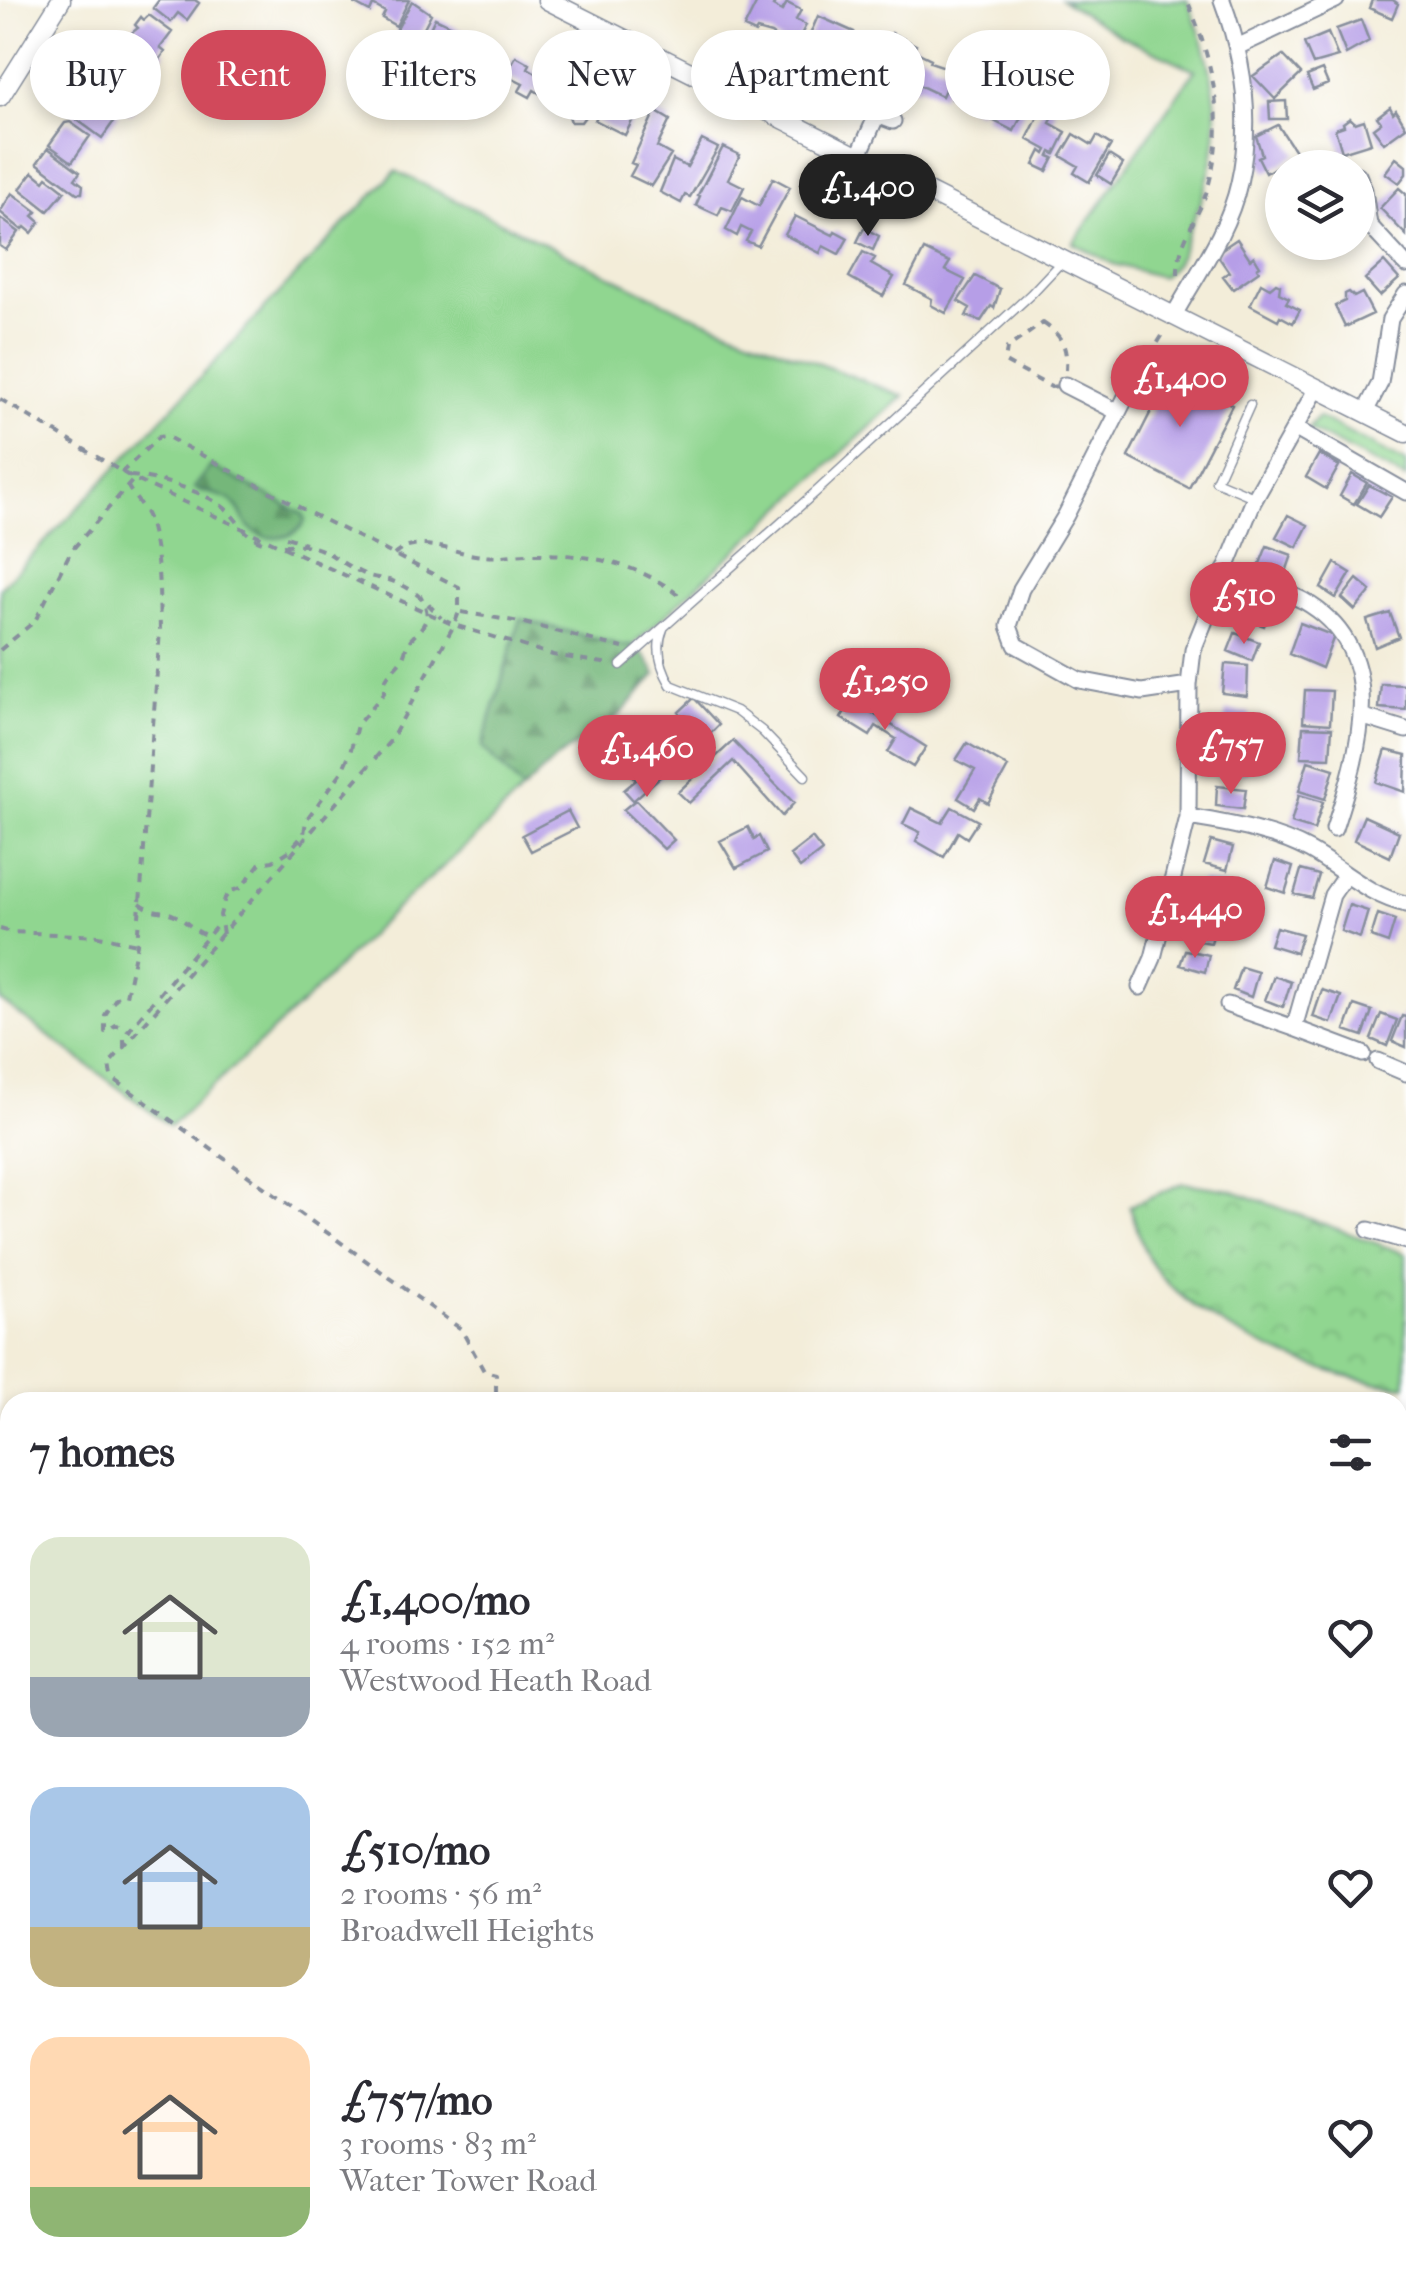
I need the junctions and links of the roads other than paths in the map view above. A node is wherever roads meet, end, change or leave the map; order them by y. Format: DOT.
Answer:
graph roads {
  1 [pos="60,0"];
  2 [pos="547,0"];
  3 [pos="1222,0"];
  4 [pos="1336,0"];
  5 [pos="1238,47"];
  6 [pos="0,97"];
  7 [pos="884,120"];
  8 [pos="858,158"];
  9 [pos="1375,232"];
  10 [pos="1063,260"];
  11 [pos="1406,265"];
  12 [pos="1406,294"];
  13 [pos="1171,321"];
  14 [pos="1134,382"];
  15 [pos="1066,385"];
  16 [pos="1318,388"];
  17 [pos="1250,405"];
  18 [pos="1118,412"];
  19 [pos="1365,412"];
  20 [pos="1296,430"];
  21 [pos="1406,433"];
  22 [pos="1406,492"];
  23 [pos="1256,498"];
  24 [pos="1225,570"];
  25 [pos="668,621"];
  26 [pos="621,665"];
  27 [pos="1189,685"];
  28 [pos="1361,716"];
  29 [pos="1406,730"];
  30 [pos="805,776"];
  31 [pos="1188,817"];
  32 [pos="1334,829"];
  33 [pos="1345,876"];
  34 [pos="1406,904"];
  35 [pos="1140,987"];
  36 [pos="1228,1005"];
  37 [pos="1294,1028"];
  38 [pos="1406,1073"];
  39 [pos="1369,1230"];
  40 [pos="1406,1241"];
  1 -- 6 [label="street"];
  2 -- 8 [label="street"];
  3 -- 5 [label="street"];
  4 -- 5 [label="street"];
  5 -- 13 [label="street"];
  7 -- 8 [label="street"];
  8 -- 10 [label="street"];
  9 -- 11 [label="street"];
  10 -- 13 [label="street"];
  10 -- 25 [label="lane"];
  12 -- 19 [label="street"];
  13 -- 16 [label="street"];
  14 -- 18 [label="street"];
  15 -- 18 [label="street"];
  16 -- 19 [label="street"];
  16 -- 20 [label="street"];
  17 -- 23 [label="lane"];
  18 -- 27 [label="street"];
  19 -- 21 [label="street"];
  20 -- 22 [label="street"];
  20 -- 23 [label="street"];
  23 -- 24 [label="street"];
  24 -- 27 [label="street"];
  24 -- 28 [label="street"];
  25 -- 26 [label="lane"];
  25 -- 30 [label="lane"];
  27 -- 31 [label="street"];
  28 -- 29 [label="street"];
  28 -- 32 [label="street"];
  31 -- 33 [label="street"];
  31 -- 35 [label="street"];
  33 -- 34 [label="street"];
  33 -- 37 [label="street"];
  36 -- 37 [label="street"];
  37 -- 38 [label="street"];
  39 -- 40 [label="street"];
}
